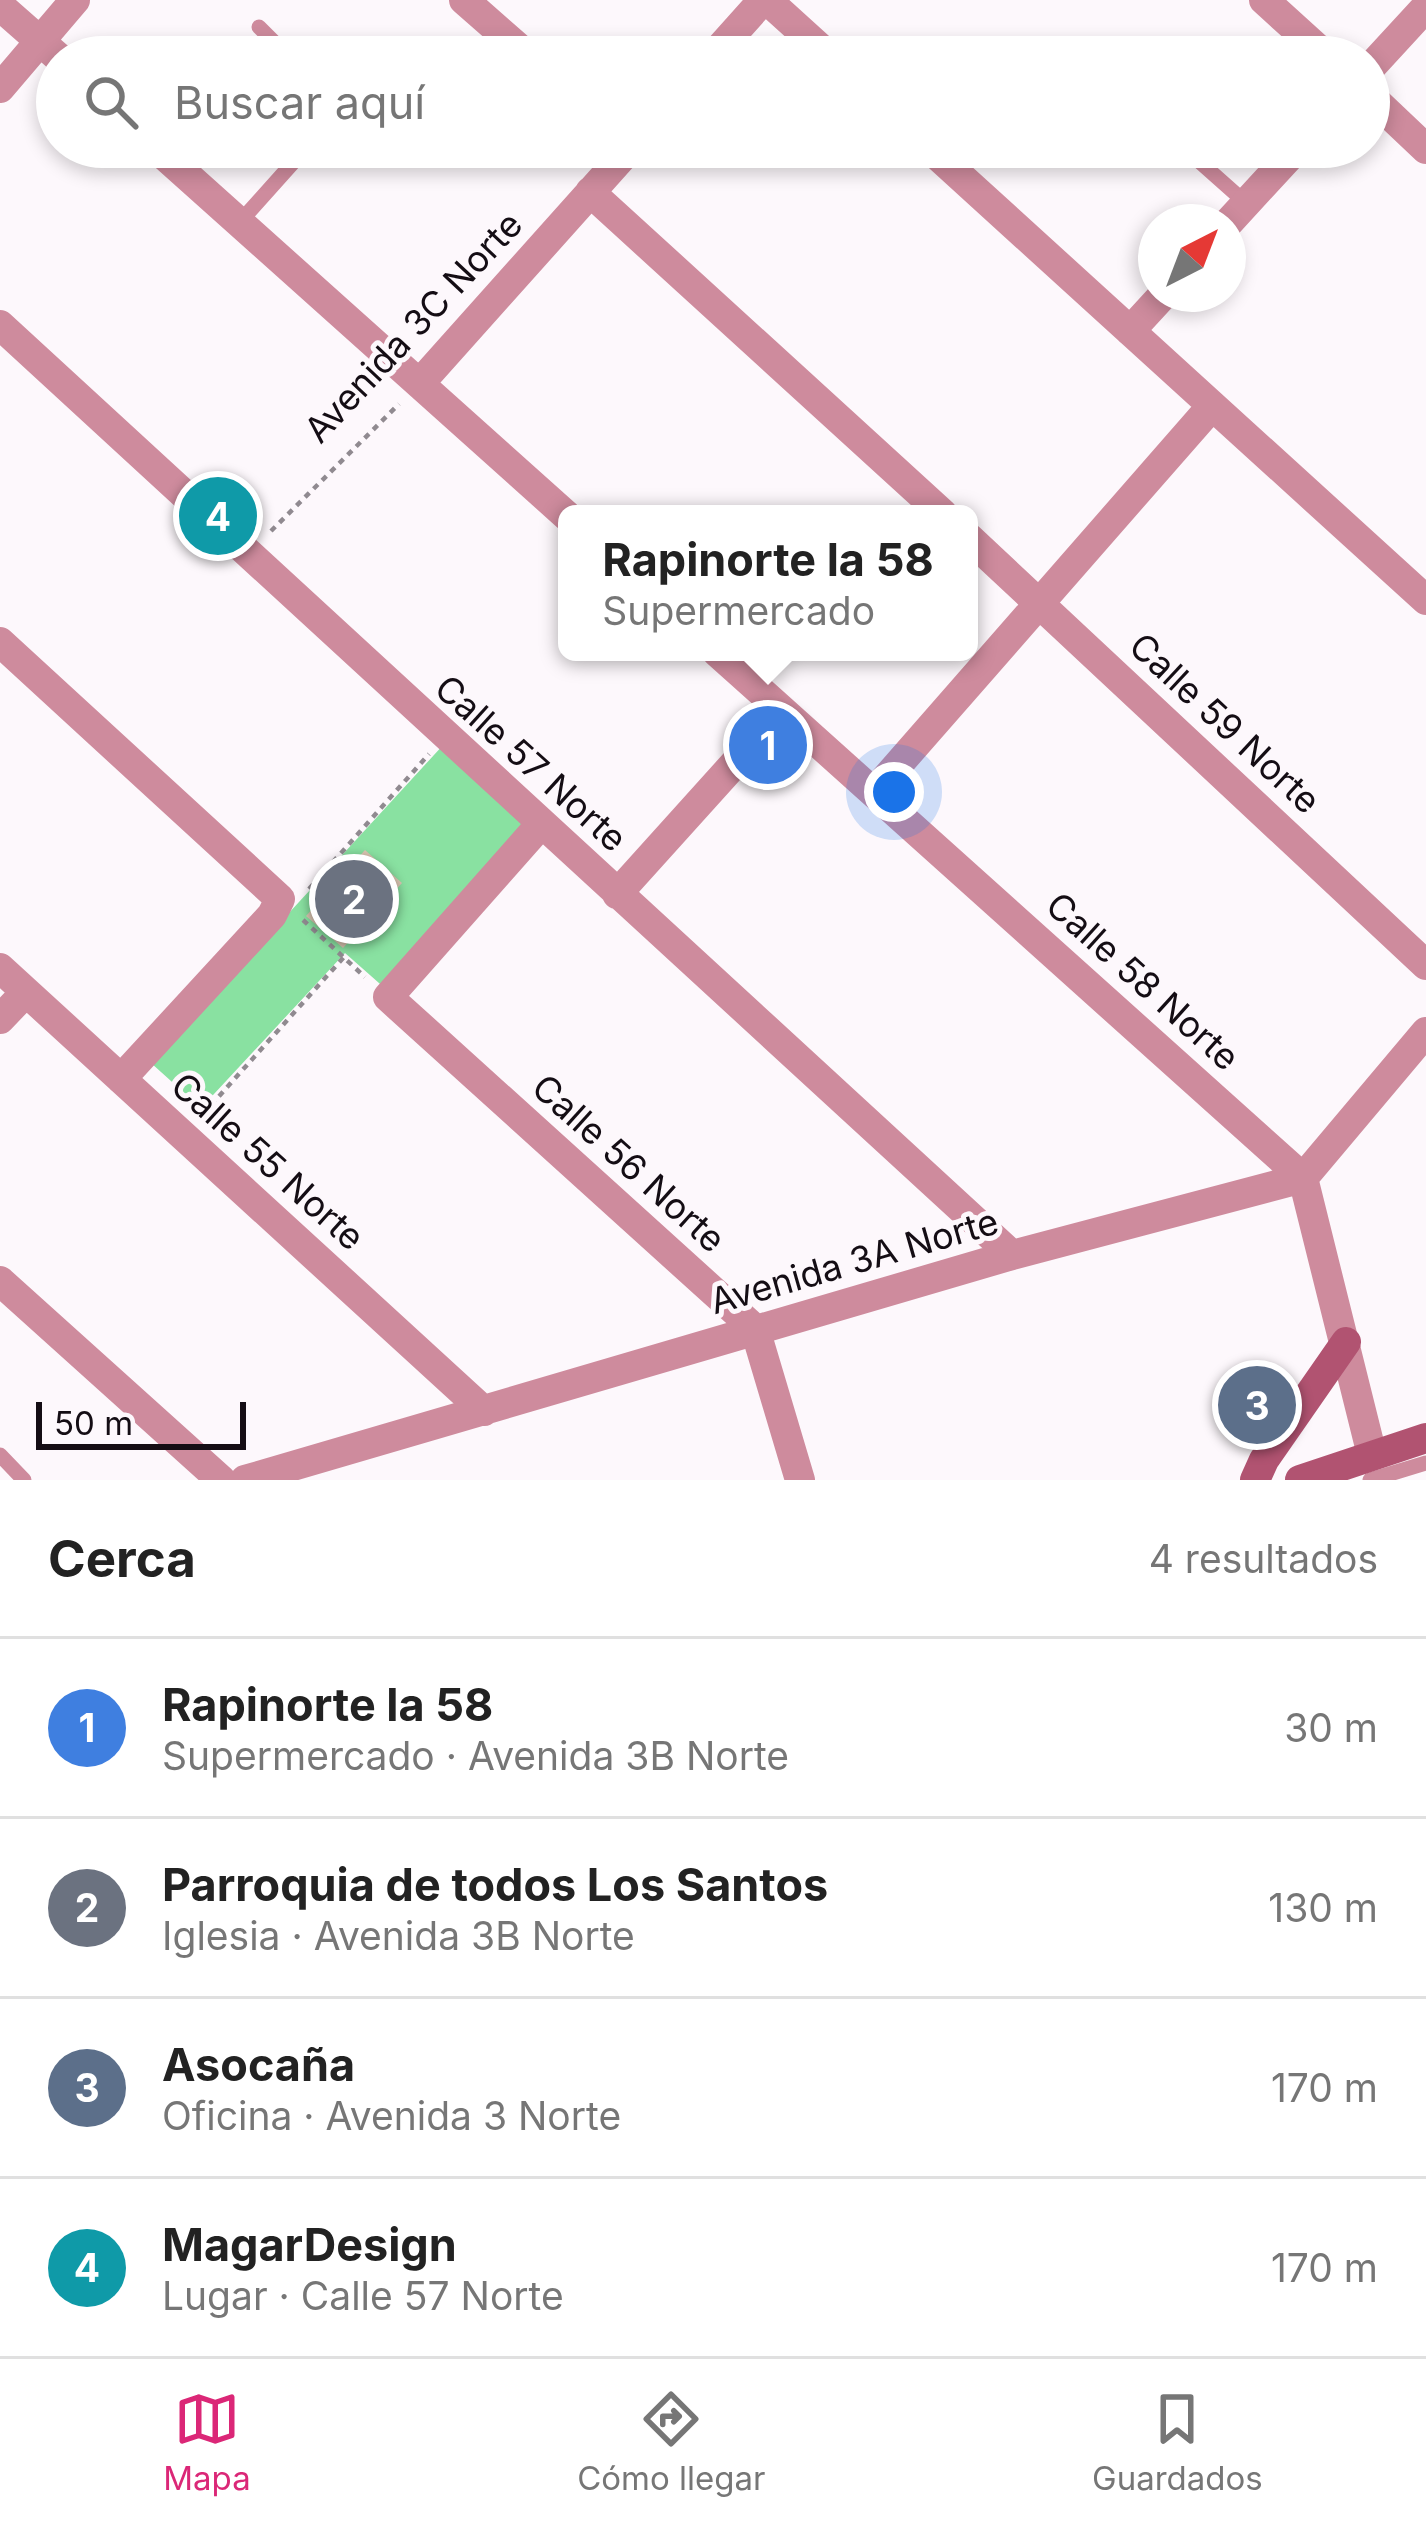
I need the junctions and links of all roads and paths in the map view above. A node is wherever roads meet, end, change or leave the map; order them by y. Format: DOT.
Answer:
graph roads {
  1 [pos="75,0"];
  2 [pos="464,0"];
  3 [pos="765,0"];
  4 [pos="1264,0"];
  5 [pos="0,6"];
  6 [pos="1426,7"];
  7 [pos="259,27"];
  8 [pos="56,36"];
  9 [pos="268,36"];
  10 [pos="505,36"];
  11 [pos="732,36"];
  12 [pos="806,36"];
  13 [pos="1304,36"];
  14 [pos="36,38"];
  15 [pos="1390,46"];
  16 [pos="36,59"];
  17 [pos="0,88"];
  18 [pos="1390,115"];
  19 [pos="1426,148"];
  20 [pos="178,168"];
  21 [pos="288,168"];
  22 [pos="612,168"];
  23 [pos="951,168"];
  24 [pos="1200,168"];
  25 [pos="1279,168"];
  26 [pos="590,192"];
  27 [pos="1230,204"];
  28 [pos="1245,204"];
  29 [pos="238,224"];
  30 [pos="1147,312"];
  31 [pos="0,326"];
  32 [pos="1130,331"];
  33 [pos="420,383"];
  34 [pos="1212,406"];
  35 [pos="933,505"];
  36 [pos="558,508"];
  37 [pos="978,546"];
  38 [pos="247,555"];
  39 [pos="1426,600"];
  40 [pos="1041,604"];
  41 [pos="0,642"];
  42 [pos="727,661"];
  43 [pos="782,711"];
  44 [pos="445,736"];
  45 [pos="875,791"];
  46 [pos="541,824"];
  47 [pos="616,894"];
  48 [pos="292,900"];
  49 [pos="1426,965"];
  50 [pos="0,968"];
  51 [pos="26,992"];
  52 [pos="0,1019"];
  53 [pos="1426,1031"];
  54 [pos="121,1079"];
  55 [pos="183,1136"];
  56 [pos="1303,1178"];
  57 [pos="1012,1255"];
  58 [pos="0,1281"];
  59 [pos="755,1329"];
  60 [pos="1346,1342"];
  61 [pos="484,1411"];
  62 [pos="1426,1438"];
  63 [pos="0,1455"];
  64 [pos="1426,1462"];
  65 [pos="1371,1468"];
  66 [pos="24,1480"];
  67 [pos="221,1480"];
  68 [pos="245,1480"];
  69 [pos="800,1480"];
  70 [pos="1255,1480"];
  71 [pos="1300,1480"];
  1 -- 8 [label="street"];
  2 -- 10 [label="street"];
  3 -- 11 [label="street"];
  3 -- 12 [label="street"];
  4 -- 13 [label="street"];
  5 -- 14 [label="street"];
  6 -- 15 [label="street"];
  7 -- 9 [label="lane"];
  16 -- 17 [label="street"];
  18 -- 19 [label="street"];
  20 -- 29 [label="street"];
  21 -- 29 [label="lane"];
  22 -- 26 [label="street, Avenida 3C Norte"];
  23 -- 32 [label="street"];
  24 -- 27 [label="lane"];
  25 -- 28 [label="street"];
  26 -- 33 [label="street, Avenida 3C Norte"];
  26 -- 35 [label="street"];
  29 -- 33 [label="street"];
  30 -- 32 [label="street"];
  31 -- 38 [label="street, Calle 57 Norte"];
  32 -- 34 [label="street"];
  33 -- 36 [label="street"];
  33 -- 38 [label="path, Avenida 3C Norte"];
  34 -- 39 [label="street"];
  34 -- 40 [label="street"];
  37 -- 40 [label="street, Calle 59 Norte"];
  38 -- 44 [label="street, Calle 57 Norte"];
  40 -- 45 [label="street"];
  40 -- 49 [label="street, Calle 59 Norte"];
  41 -- 48 [label="street"];
  42 -- 43 [label="street, Calle 58 Norte"];
  43 -- 45 [label="street, Calle 58 Norte"];
  43 -- 47 [label="street"];
  44 -- 46 [label="street, Calle 57 Norte"];
  44 -- 48 [label="path"];
  45 -- 56 [label="street, Calle 58 Norte"];
  46 -- 47 [label="street, Calle 57 Norte"];
  46 -- 59 [label="street, Calle 56 Norte"];
  47 -- 57 [label="street, Calle 57 Norte"];
  48 -- 54 [label="street"];
  48 -- 55 [label="path"];
  50 -- 51 [label="street, Calle 55 Norte"];
  51 -- 52 [label="street"];
  51 -- 54 [label="street, Calle 55 Norte"];
  53 -- 56 [label="street"];
  54 -- 55 [label="street, Calle 55 Norte"];
  55 -- 61 [label="street, Calle 55 Norte"];
  56 -- 57 [label="street, Avenida 3A Norte"];
  56 -- 60 [label="street"];
  57 -- 59 [label="street, Avenida 3A Norte"];
  58 -- 67 [label="street"];
  59 -- 61 [label="street, Avenida 3A Norte"];
  59 -- 69 [label="street"];
  60 -- 65 [label="street"];
  60 -- 70 [label="street"];
  61 -- 68 [label="street, Avenida 3A Norte"];
  62 -- 65 [label="street"];
  63 -- 66 [label="lane"];
  64 -- 65 [label="lane"];
  65 -- 71 [label="street"];
}
